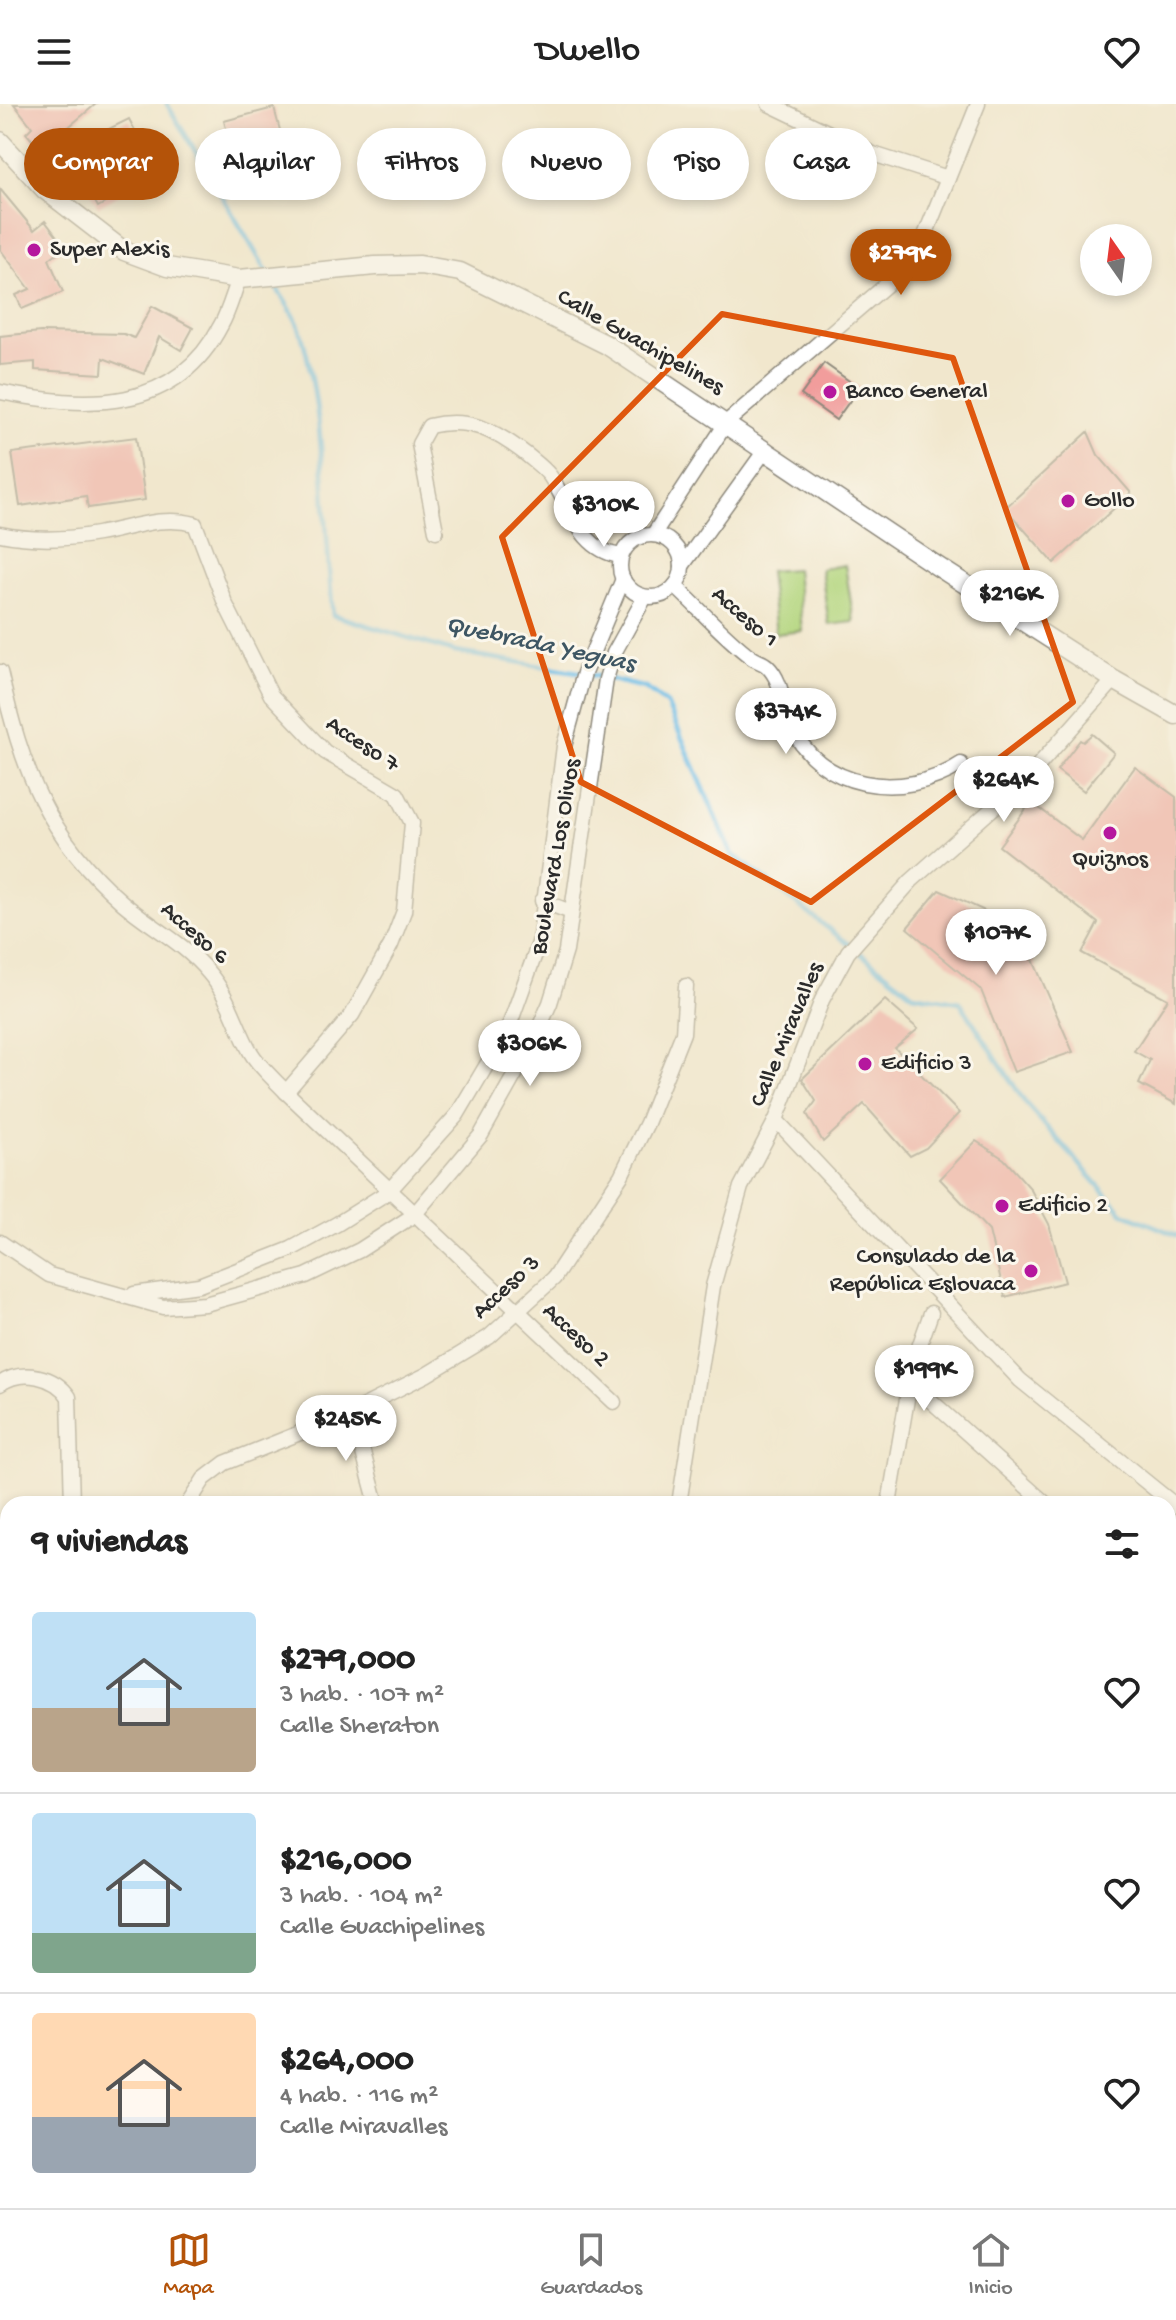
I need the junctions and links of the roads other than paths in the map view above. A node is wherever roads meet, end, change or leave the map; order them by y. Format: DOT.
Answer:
graph roads {
  1 [pos="769,104"];
  2 [pos="978,104"];
  3 [pos="0,141"];
  4 [pos="948,178"];
  5 [pos="248,278"];
  6 [pos="0,392"];
  7 [pos="727,422"];
  8 [pos="766,449"];
  9 [pos="436,531"];
  10 [pos="0,534"];
  11 [pos="653,535"];
  12 [pos="621,556"];
  13 [pos="682,566"];
  14 [pos="623,579"];
  15 [pos="675,586"];
  16 [pos="645,597"];
  17 [pos="0,672"];
  18 [pos="1114,680"];
  19 [pos="1176,715"];
  20 [pos="961,764"];
  21 [pos="542,901"];
  22 [pos="571,912"];
  23 [pos="686,986"];
  24 [pos="286,1092"];
  25 [pos="776,1120"];
  26 [pos="388,1192"];
  27 [pos="401,1203"];
  28 [pos="414,1215"];
  29 [pos="0,1242"];
  30 [pos="128,1295"];
  31 [pos="519,1313"];
  32 [pos="931,1313"];
  33 [pos="910,1382"];
  34 [pos="0,1384"];
  35 [pos="614,1402"];
  36 [pos="352,1412"];
  37 [pos="72,1496"];
  38 [pos="193,1496"];
  39 [pos="375,1496"];
  40 [pos="680,1496"];
  41 [pos="890,1496"];
  42 [pos="1037,1496"];
  43 [pos="1164,1496"];
  1 -- 4 [label="street"];
  2 -- 4 [label="street"];
  3 -- 5 [label="street, Calle Guachipelines"];
  4 -- 7 [label="street"];
  5 -- 6 [label="street"];
  5 -- 7 [label="street, Calle Guachipelines"];
  7 -- 8 [label="street, Calle Guachipelines"];
  7 -- 11 [label="street"];
  8 -- 13 [label="street"];
  8 -- 18 [label="street, Calle Guachipelines"];
  9 -- 12 [label="street"];
  10 -- 24 [label="street, Acceso 7"];
  11 -- 12 [label="street"];
  11 -- 13 [label="street"];
  12 -- 14 [label="street"];
  13 -- 15 [label="street"];
  14 -- 16 [label="street"];
  14 -- 21 [label="street, Boulevard Los Olivos"];
  15 -- 16 [label="street"];
  15 -- 20 [label="street, Acceso 1"];
  16 -- 22 [label="street, Boulevard Los Olivos"];
  17 -- 24 [label="street, Acceso 6"];
  18 -- 19 [label="street, Calle Guachipelines"];
  18 -- 25 [label="street, Calle Miravalles"];
  21 -- 22 [label="street"];
  21 -- 26 [label="street, Boulevard Los Olivos"];
  22 -- 28 [label="street, Boulevard Los Olivos"];
  23 -- 31 [label="street, Acceso 3"];
  24 -- 26 [label="street, Acceso 6"];
  25 -- 40 [label="street, Calle Miravalles"];
  25 -- 43 [label="street"];
  26 -- 27 [label="street, Acceso 6"];
  26 -- 30 [label="street, Boulevard Los Olivos"];
  27 -- 28 [label="street, Acceso 2"];
  28 -- 30 [label="street, Boulevard Los Olivos"];
  28 -- 31 [label="street, Acceso 2"];
  29 -- 30 [label="street, Boulevard Los Olivos"];
  31 -- 35 [label="street, Acceso 2"];
  31 -- 36 [label="street, Acceso 3"];
  32 -- 33 [label="street"];
  33 -- 41 [label="street"];
  33 -- 42 [label="street"];
  34 -- 37 [label="street"];
  36 -- 38 [label="street, Acceso 3"];
  36 -- 39 [label="street"];
}
